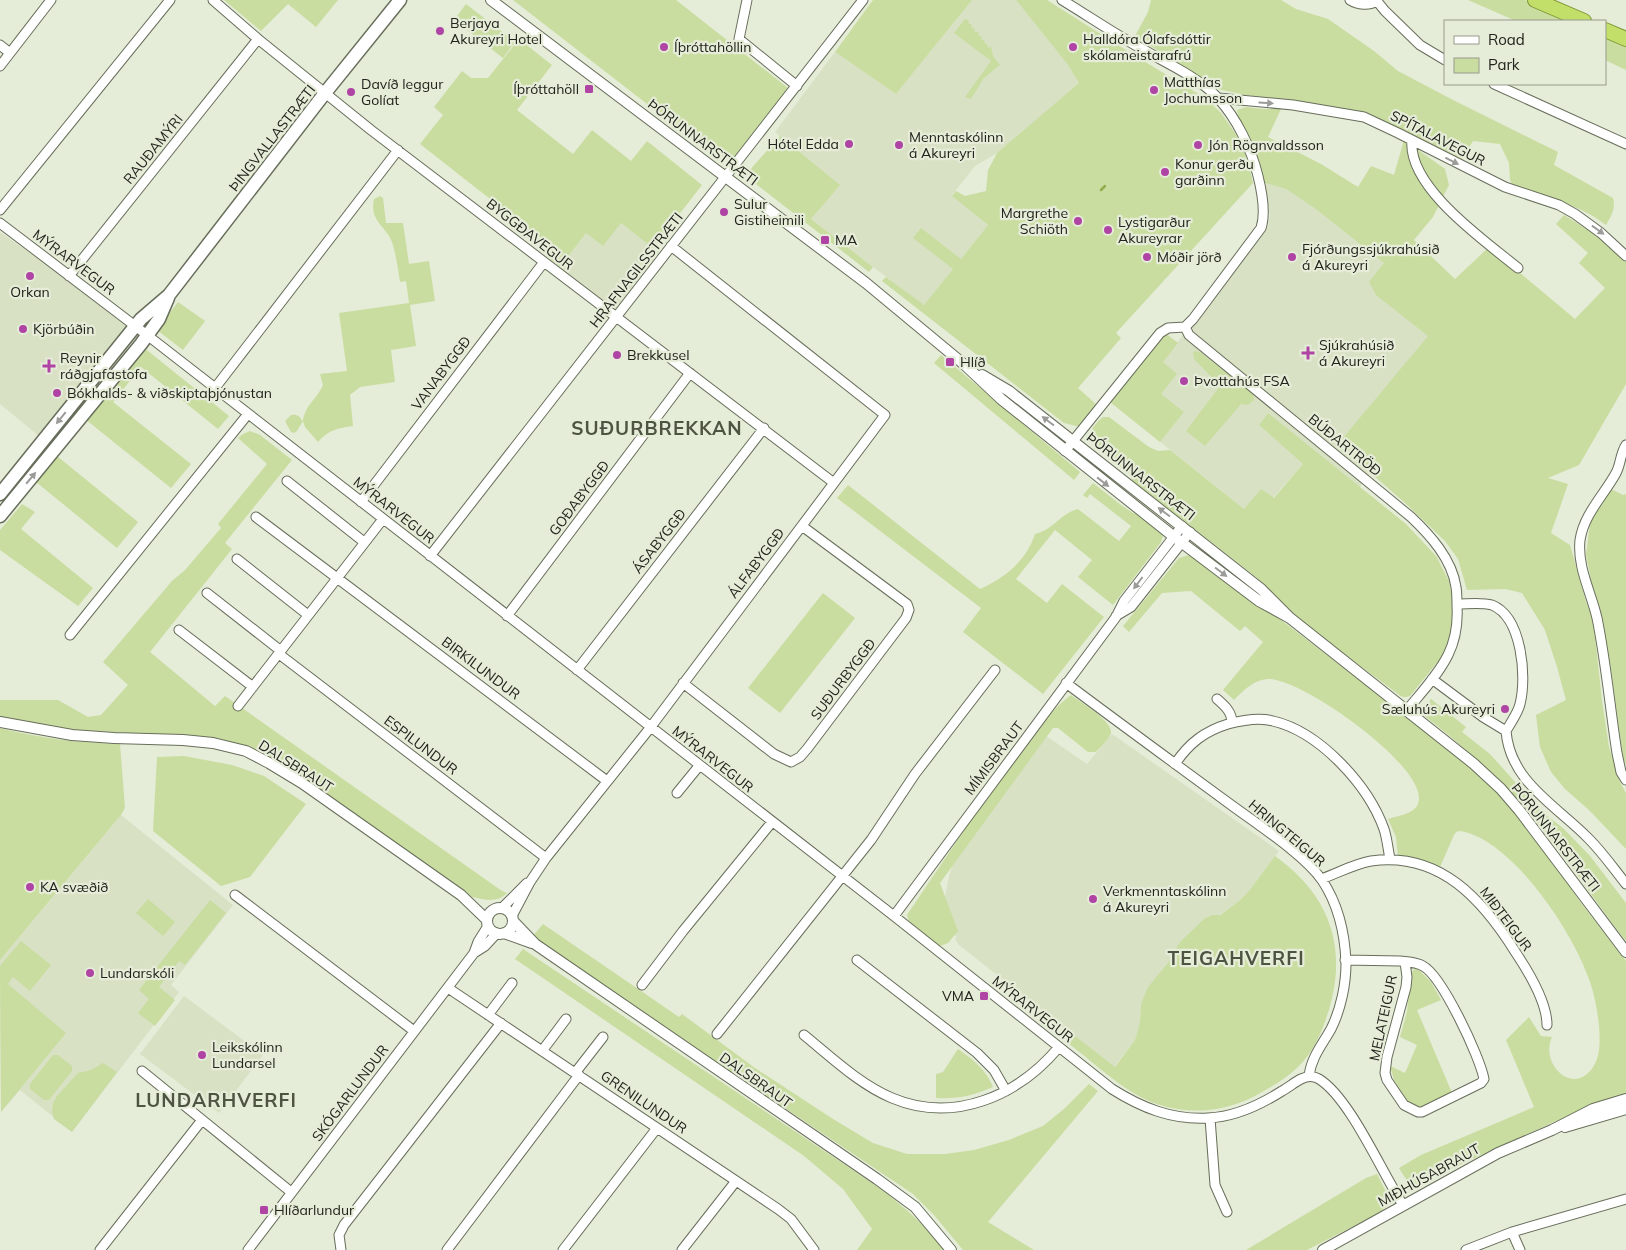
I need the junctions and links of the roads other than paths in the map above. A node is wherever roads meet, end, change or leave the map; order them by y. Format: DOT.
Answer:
graph roads {
  1 [pos="51,0"];
  2 [pos="170,0"];
  3 [pos="213,0"];
  4 [pos="400,0"];
  5 [pos="491,0"];
  6 [pos="747,0"];
  7 [pos="863,0"];
  8 [pos="1062,0"];
  9 [pos="1350,0"];
  10 [pos="1535,0"];
  11 [pos="1377,1"];
  12 [pos="1582,20"];
  13 [pos="1606,30"];
  14 [pos="258,39"];
  15 [pos="1626,40"];
  16 [pos="0,45"];
  17 [pos="10,53"];
  18 [pos="1444,59"];
  19 [pos="0,66"];
  20 [pos="1496,85"];
  21 [pos="797,86"];
  22 [pos="325,93"];
  23 [pos="1218,98"];
  24 [pos="1412,140"];
  25 [pos="1626,144"];
  26 [pos="398,150"];
  27 [pos="726,177"];
  28 [pos="0,210"];
  29 [pos="0,223"];
  30 [pos="671,246"];
  31 [pos="1626,256"];
  32 [pos="544,262"];
  33 [pos="1518,268"];
  34 [pos="69,276"];
  35 [pos="169,295"];
  36 [pos="616,317"];
  37 [pos="136,326"];
  38 [pos="1185,327"];
  39 [pos="148,335"];
  40 [pos="966,366"];
  41 [pos="690,373"];
  42 [pos="215,388"];
  43 [pos="248,414"];
  44 [pos="764,428"];
  45 [pos="1074,441"];
  46 [pos="1626,445"];
  47 [pos="1065,451"];
  48 [pos="286,481"];
  49 [pos="834,483"];
  50 [pos="0,494"];
  51 [pos="361,502"];
  52 [pos="0,516"];
  53 [pos="256,516"];
  54 [pos="383,519"];
  55 [pos="802,526"];
  56 [pos="1186,529"];
  57 [pos="1177,540"];
  58 [pos="364,542"];
  59 [pos="430,556"];
  60 [pos="237,559"];
  61 [pos="337,576"];
  62 [pos="207,593"];
  63 [pos="1457,604"];
  64 [pos="308,615"];
  65 [pos="507,616"];
  66 [pos="1290,618"];
  67 [pos="179,630"];
  68 [pos="70,635"];
  69 [pos="280,653"];
  70 [pos="577,670"];
  71 [pos="995,670"];
  72 [pos="1432,679"];
  73 [pos="684,683"];
  74 [pos="1066,683"];
  75 [pos="253,687"];
  76 [pos="1217,699"];
  77 [pos="238,706"];
  78 [pos="1407,710"];
  79 [pos="0,722"];
  80 [pos="1232,723"];
  81 [pos="650,728"];
  82 [pos="1506,731"];
  83 [pos="1175,764"];
  84 [pos="699,766"];
  85 [pos="1626,780"];
  86 [pos="608,781"];
  87 [pos="677,794"];
  88 [pos="772,822"];
  89 [pos="546,858"];
  90 [pos="1390,859"];
  91 [pos="842,876"];
  92 [pos="1321,879"];
  93 [pos="530,882"];
  94 [pos="1626,884"];
  95 [pos="235,895"];
  96 [pos="461,895"];
  97 [pos="500,908"];
  98 [pos="894,916"];
  99 [pos="512,918"];
  100 [pos="487,923"];
  101 [pos="501,933"];
  102 [pos="535,944"];
  103 [pos="1626,952"];
  104 [pos="474,953"];
  105 [pos="857,960"];
  106 [pos="1345,960"];
  107 [pos="1405,962"];
  108 [pos="512,983"];
  109 [pos="642,985"];
  110 [pos="448,988"];
  111 [pos="488,1014"];
  112 [pos="566,1019"];
  113 [pos="501,1023"];
  114 [pos="1547,1025"];
  115 [pos="414,1031"];
  116 [pos="717,1034"];
  117 [pos="804,1036"];
  118 [pos="602,1037"];
  119 [pos="1059,1047"];
  120 [pos="542,1051"];
  121 [pos="142,1071"];
  122 [pos="577,1074"];
  123 [pos="1309,1076"];
  124 [pos="1006,1091"];
  125 [pos="1626,1099"];
  126 [pos="1626,1110"];
  127 [pos="1210,1118"];
  128 [pos="202,1120"];
  129 [pos="657,1128"];
  130 [pos="1552,1130"];
  131 [pos="736,1181"];
  132 [pos="291,1192"];
  133 [pos="1626,1199"];
  134 [pos="1403,1205"];
  135 [pos="1226,1212"];
  136 [pos="1512,1232"];
  137 [pos="812,1249"];
  138 [pos="100,1250"];
  139 [pos="248,1250"];
  140 [pos="341,1250"];
  141 [pos="447,1250"];
  142 [pos="563,1250"];
  143 [pos="682,1250"];
  144 [pos="951,1250"];
  145 [pos="1323,1250"];
  146 [pos="1466,1250"];
  147 [pos="1520,1250"];
  1 -- 17 [label="street"];
  2 -- 28 [label="street"];
  3 -- 14 [label="street, BYGGÐAVEGUR"];
  4 -- 22 [label="main road, ÞINGVALLASTRÆTI"];
  5 -- 27 [label="street, ÞÓRUNNARSTRÆTI"];
  6 -- 21 [label="street"];
  7 -- 21 [label="street, HRAFNAGILSSTRÆTI"];
  8 -- 23 [label="street"];
  9 -- 11 [label="street"];
  10 -- 12 [label="highway"];
  11 -- 18 [label="street"];
  13 -- 15 [label="highway"];
  14 -- 22 [label="street, BYGGÐAVEGUR"];
  14 -- 34 [label="street, RAUÐAMÝRI"];
  16 -- 17 [label="street"];
  17 -- 19 [label="street"];
  20 -- 25 [label="street"];
  21 -- 27 [label="street, HRAFNAGILSSTRÆTI"];
  22 -- 26 [label="street, BYGGÐAVEGUR"];
  22 -- 35 [label="main road, ÞINGVALLASTRÆTI"];
  23 -- 24 [label="street, SPÍTALAVEGUR, one-way"];
  23 -- 38 [label="street"];
  24 -- 31 [label="street, SPÍTALAVEGUR, one-way"];
  24 -- 33 [label="street"];
  26 -- 32 [label="street, BYGGÐAVEGUR"];
  26 -- 42 [label="street"];
  27 -- 30 [label="street, HRAFNAGILSSTRÆTI"];
  27 -- 40 [label="street, ÞÓRUNNARSTRÆTI"];
  29 -- 34 [label="street, MÝRARVEGUR"];
  30 -- 36 [label="street, HRAFNAGILSSTRÆTI"];
  30 -- 49 [label="street, ÁLFABYGGÐ"];
  32 -- 36 [label="street, BYGGÐAVEGUR"];
  32 -- 51 [label="street, VANABYGGÐ"];
  34 -- 37 [label="street, MÝRARVEGUR"];
  35 -- 37 [label="main road, ÞINGVALLASTRÆTI"];
  35 -- 39 [label="main road, ÞINGVALLASTRÆTI"];
  36 -- 41 [label="street, BYGGÐAVEGUR"];
  36 -- 59 [label="street, HRAFNAGILSSTRÆTI"];
  37 -- 39 [label="street, MÝRARVEGUR"];
  37 -- 50 [label="main road, ÞINGVALLASTRÆTI, one-way"];
  38 -- 45 [label="street"];
  38 -- 63 [label="street, BÚÐARTRÖÐ"];
  39 -- 42 [label="street, MÝRARVEGUR"];
  52 -- 39 [label="main road, ÞINGVALLASTRÆTI, one-way"];
  45 -- 40 [label="street, ÞÓRUNNARSTRÆTI, one-way"];
  40 -- 47 [label="street, ÞÓRUNNARSTRÆTI"];
  41 -- 44 [label="street, BYGGÐAVEGUR"];
  41 -- 65 [label="street, GOÐABYGGÐ"];
  42 -- 43 [label="street, MÝRARVEGUR"];
  43 -- 51 [label="street, MÝRARVEGUR"];
  43 -- 68 [label="street"];
  44 -- 49 [label="street, BYGGÐAVEGUR"];
  44 -- 70 [label="street, ÁSABYGGÐ"];
  45 -- 47 [label="street"];
  56 -- 45 [label="street, ÞÓRUNNARSTRÆTI, one-way"];
  46 -- 85 [label="street"];
  47 -- 57 [label="street, ÞÓRUNNARSTRÆTI, one-way"];
  48 -- 58 [label="street"];
  49 -- 55 [label="street, ÁLFABYGGÐ"];
  51 -- 54 [label="street, MÝRARVEGUR"];
  53 -- 61 [label="street, BIRKILUNDUR"];
  54 -- 58 [label="street"];
  54 -- 59 [label="street, MÝRARVEGUR"];
  55 -- 73 [label="street, ÁLFABYGGÐ"];
  55 -- 73 [label="street, SUÐURBYGGÐ"];
  56 -- 57 [label="street, MÍMISBRAUT"];
  56 -- 66 [label="street, ÞÓRUNNARSTRÆTI"];
  57 -- 66 [label="street, ÞÓRUNNARSTRÆTI, one-way"];
  57 -- 74 [label="street, MÍMISBRAUT"];
  58 -- 61 [label="street"];
  59 -- 65 [label="street, MÝRARVEGUR"];
  60 -- 64 [label="street"];
  61 -- 64 [label="street"];
  61 -- 86 [label="street, BIRKILUNDUR"];
  62 -- 69 [label="street, ESPILUNDUR"];
  63 -- 72 [label="street, BÚÐARTRÖÐ"];
  63 -- 82 [label="street"];
  64 -- 69 [label="street"];
  65 -- 70 [label="street, MÝRARVEGUR"];
  66 -- 78 [label="street, ÞÓRUNNARSTRÆTI"];
  67 -- 75 [label="street"];
  69 -- 75 [label="street"];
  69 -- 89 [label="street, ESPILUNDUR"];
  70 -- 81 [label="street, MÝRARVEGUR"];
  71 -- 91 [label="street"];
  72 -- 78 [label="street, BÚÐARTRÖÐ"];
  72 -- 82 [label="street"];
  73 -- 81 [label="street, ÁLFABYGGÐ"];
  74 -- 83 [label="street, HRINGTEIGUR"];
  74 -- 98 [label="street, MÍMISBRAUT"];
  75 -- 77 [label="street"];
  76 -- 80 [label="street"];
  78 -- 103 [label="street, ÞÓRUNNARSTRÆTI"];
  79 -- 96 [label="street, DALSBRAUT"];
  80 -- 83 [label="street"];
  80 -- 90 [label="street"];
  81 -- 84 [label="street, MÝRARVEGUR"];
  81 -- 86 [label="street"];
  82 -- 94 [label="street"];
  83 -- 92 [label="street, HRINGTEIGUR"];
  84 -- 87 [label="street"];
  84 -- 88 [label="street, MÝRARVEGUR"];
  86 -- 89 [label="street"];
  88 -- 91 [label="street, MÝRARVEGUR"];
  88 -- 109 [label="street"];
  89 -- 93 [label="street"];
  90 -- 92 [label="street, MIÐTEIGUR"];
  90 -- 114 [label="street, MIÐTEIGUR"];
  91 -- 98 [label="street, MÝRARVEGUR"];
  91 -- 116 [label="street"];
  92 -- 106 [label="street, HRINGTEIGUR"];
  93 -- 97 [label="street"];
  93 -- 99 [label="street"];
  95 -- 115 [label="street"];
  96 -- 97 [label="street, DALSBRAUT"];
  96 -- 100 [label="street, DALSBRAUT"];
  97 -- 99 [label="street"];
  97 -- 100 [label="street"];
  98 -- 119 [label="street, MÝRARVEGUR"];
  99 -- 101 [label="street"];
  99 -- 102 [label="street, DALSBRAUT"];
  100 -- 101 [label="street"];
  100 -- 104 [label="street, SKÓGARLUNDUR"];
  101 -- 102 [label="street, DALSBRAUT"];
  101 -- 104 [label="street, SKÓGARLUNDUR"];
  102 -- 144 [label="street, DALSBRAUT"];
  104 -- 110 [label="street, SKÓGARLUNDUR"];
  105 -- 124 [label="street"];
  106 -- 107 [label="street, MELATEIGUR"];
  106 -- 123 [label="street, HRINGTEIGUR"];
  107 -- 107 [label="street, MELATEIGUR"];
  108 -- 111 [label="street"];
  110 -- 111 [label="street, GRENILUNDUR"];
  110 -- 115 [label="street, SKÓGARLUNDUR"];
  111 -- 113 [label="street, GRENILUNDUR"];
  112 -- 120 [label="street"];
  113 -- 120 [label="street, GRENILUNDUR"];
  113 -- 140 [label="street"];
  115 -- 132 [label="street, SKÓGARLUNDUR"];
  117 -- 124 [label="street"];
  118 -- 122 [label="street"];
  119 -- 124 [label="street"];
  119 -- 127 [label="street, MÝRARVEGUR"];
  120 -- 122 [label="street, GRENILUNDUR"];
  121 -- 128 [label="street"];
  122 -- 129 [label="street, GRENILUNDUR"];
  122 -- 141 [label="street"];
  123 -- 127 [label="street, MÝRARVEGUR"];
  123 -- 134 [label="street"];
  125 -- 130 [label="street, MIÐHÚSABRAUT"];
  126 -- 130 [label="street, MIÐHÚSABRAUT"];
  127 -- 135 [label="street"];
  128 -- 132 [label="street"];
  128 -- 138 [label="street"];
  129 -- 131 [label="street, GRENILUNDUR"];
  129 -- 142 [label="street"];
  130 -- 134 [label="street, MIÐHÚSABRAUT"];
  131 -- 137 [label="street, GRENILUNDUR"];
  131 -- 143 [label="street"];
  132 -- 139 [label="street, SKÓGARLUNDUR"];
  133 -- 136 [label="street"];
  134 -- 145 [label="street, MIÐHÚSABRAUT"];
  136 -- 146 [label="street"];
  136 -- 147 [label="street"];
}
